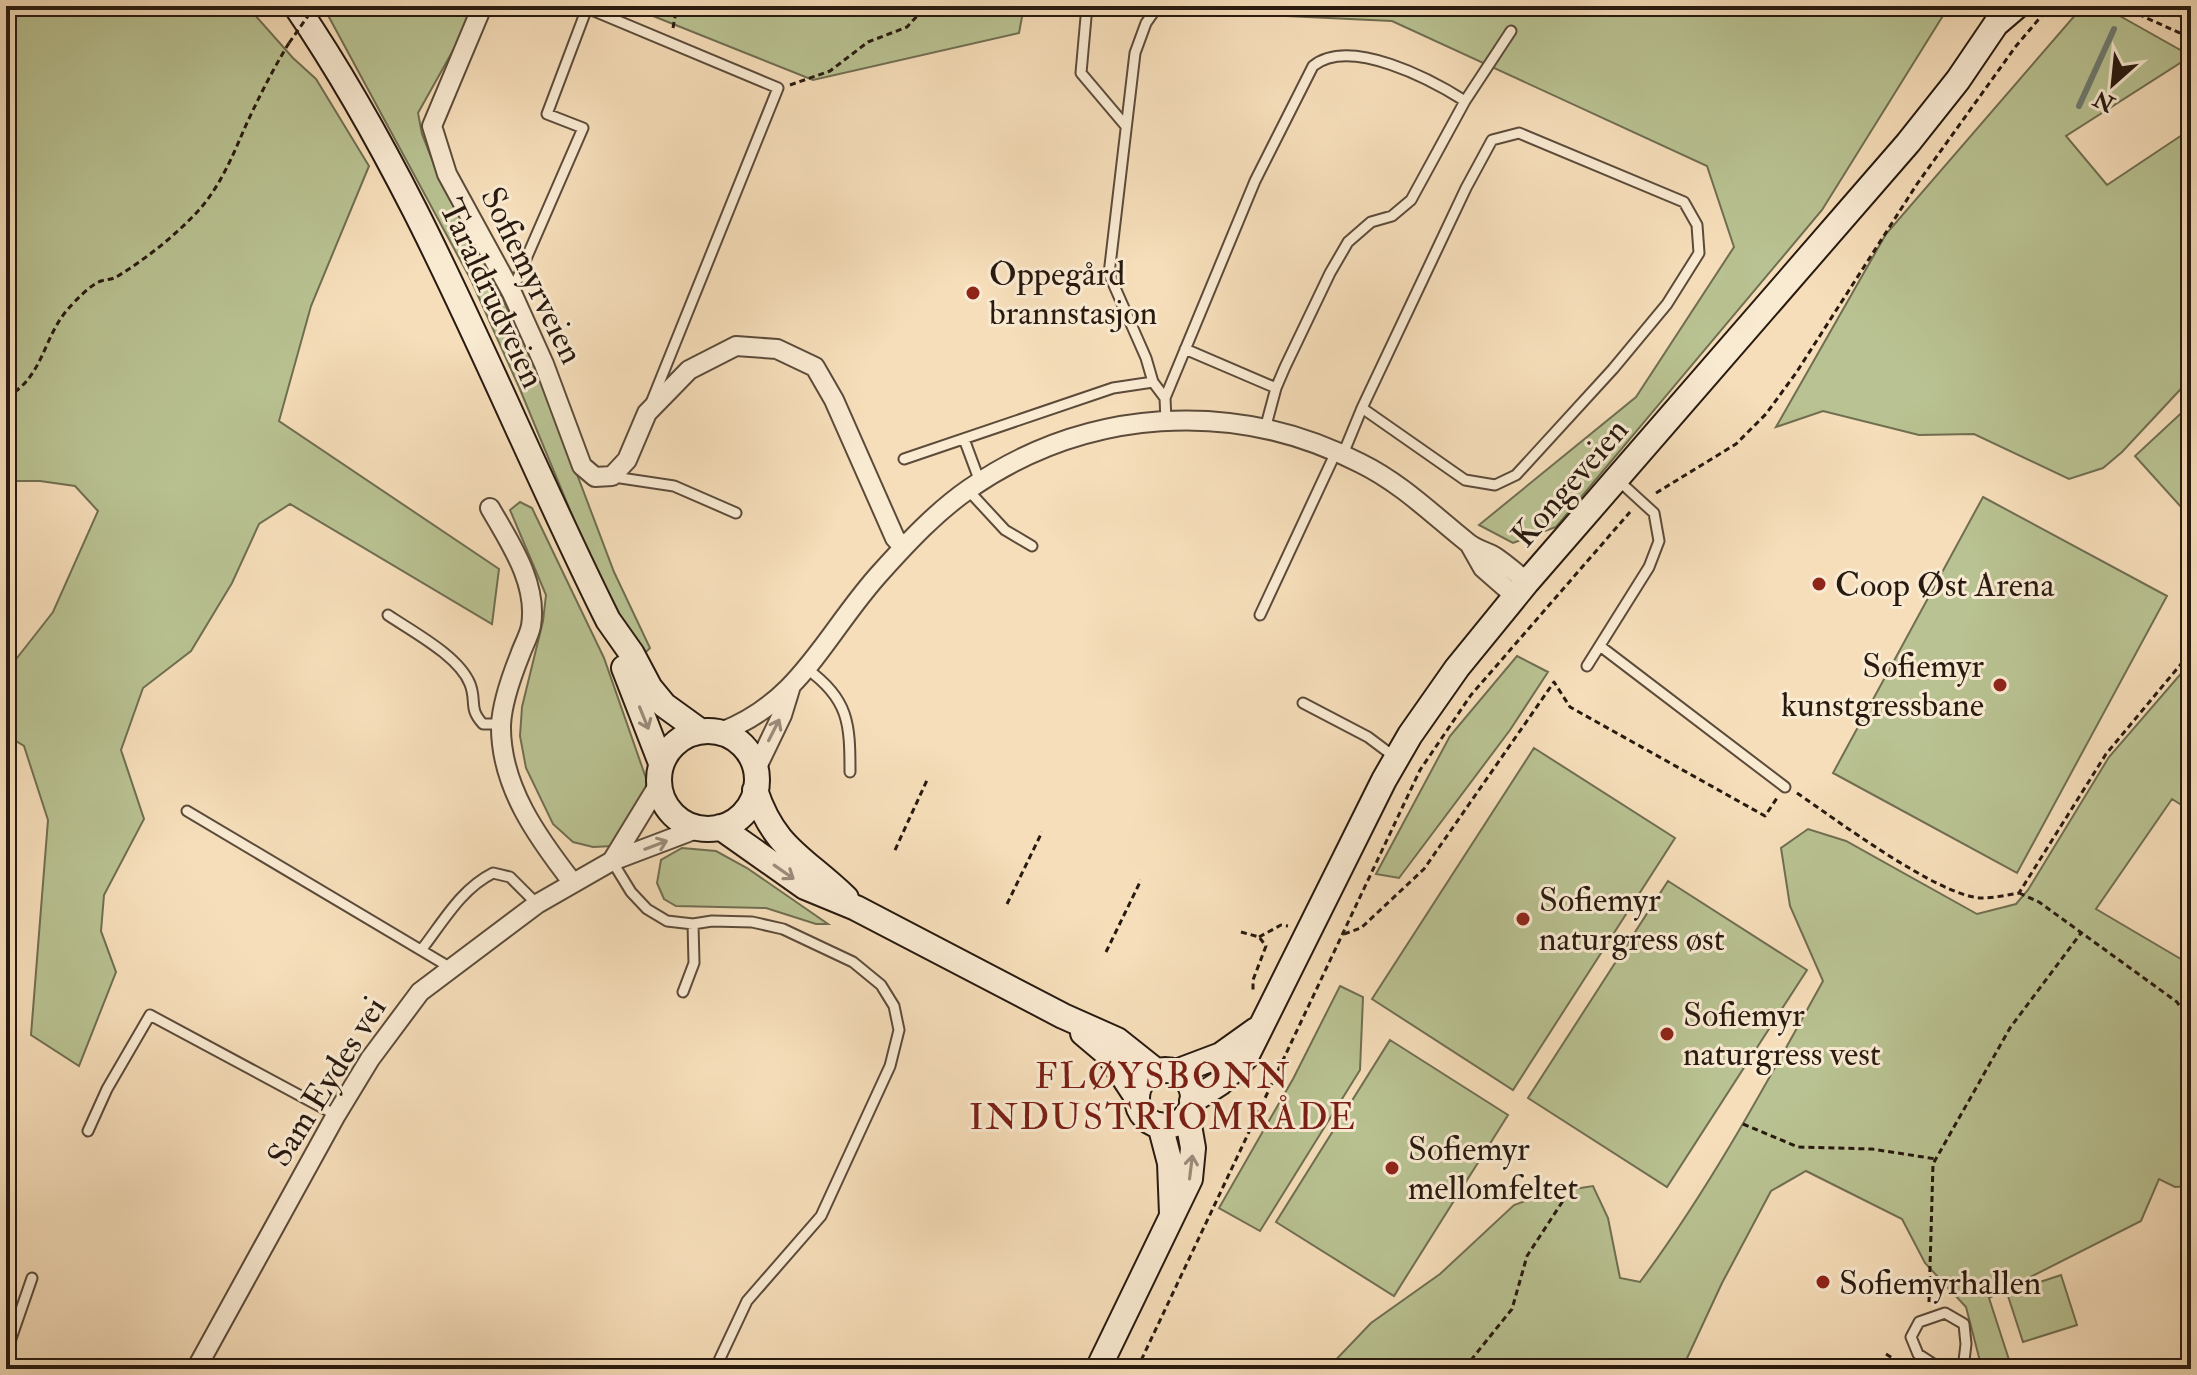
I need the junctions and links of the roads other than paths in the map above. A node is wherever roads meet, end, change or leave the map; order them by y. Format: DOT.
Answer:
graph roads {
  1 [pos="296,6"];
  2 [pos="1087,6"];
  3 [pos="1158,6"];
  4 [pos="2017,6"];
  5 [pos="2181,6"];
  6 [pos="2191,11"];
  7 [pos="479,14"];
  8 [pos="1999,15"];
  9 [pos="1511,31"];
  10 [pos="1465,101"];
  11 [pos="1125,125"];
  12 [pos="512,293"];
  13 [pos="1185,349"];
  14 [pos="1153,382"];
  15 [pos="1276,388"];
  16 [pos="1165,398"];
  17 [pos="1362,408"];
  18 [pos="647,413"];
  19 [pos="1166,420"];
  20 [pos="1265,429"];
  21 [pos="964,439"];
  22 [pos="1340,453"];
  23 [pos="904,459"];
  24 [pos="612,476"];
  25 [pos="1616,479"];
  26 [pos="974,486"];
  27 [pos="490,508"];
  28 [pos="736,513"];
  29 [pos="1032,546"];
  30 [pos="903,547"];
  31 [pos="1521,589"];
  32 [pos="388,615"];
  33 [pos="1260,615"];
  34 [pos="608,620"];
  35 [pos="1600,646"];
  36 [pos="1587,666"];
  37 [pos="807,669"];
  38 [pos="790,689"];
  39 [pos="1303,703"];
  40 [pos="501,724"];
  41 [pos="711,732"];
  42 [pos="1396,759"];
  43 [pos="850,772"];
  44 [pos="660,774"];
  45 [pos="756,780"];
  46 [pos="1785,787"];
  47 [pos="187,811"];
  48 [pos="709,828"];
  49 [pos="612,861"];
  50 [pos="573,883"];
  51 [pos="537,904"];
  52 [pos="856,908"];
  53 [pos="693,924"];
  54 [pos="422,949"];
  55 [pos="451,968"];
  56 [pos="683,992"];
  57 [pos="1063,1016"];
  58 [pos="1258,1029"];
  59 [pos="1166,1071"];
  60 [pos="1136,1096"];
  61 [pos="1190,1108"];
  62 [pos="336,1115"];
  63 [pos="1160,1125"];
  64 [pos="88,1131"];
  65 [pos="1172,1216"];
  66 [pos="32,1278"];
  67 [pos="6,1353"];
  68 [pos="196,1369"];
  69 [pos="715,1369"];
  70 [pos="1098,1369"];
  71 [pos="1941,1369"];
  72 [pos="1963,1369"];
  1 -- 34 [label="main road, Taraldrudveien"];
  2 -- 11 [label="lane"];
  3 -- 11 [label="lane"];
  4 -- 8 [label="main road, Kongeveien"];
  5 -- 6 [label="street"];
  7 -- 12 [label="street, Sofiemyrveien"];
  8 -- 25 [label="main road, Kongeveien"];
  9 -- 10 [label="lane"];
  10 -- 13 [label="lane"];
  10 -- 15 [label="lane"];
  11 -- 14 [label="lane"];
  12 -- 18 [label="lane"];
  12 -- 24 [label="street, Sofiemyrveien"];
  13 -- 15 [label="lane"];
  13 -- 16 [label="lane"];
  14 -- 16 [label="lane"];
  14 -- 21 [label="lane"];
  15 -- 20 [label="lane"];
  16 -- 19 [label="lane"];
  17 -- 17 [label="lane"];
  17 -- 22 [label="lane"];
  18 -- 24 [label="street"];
  18 -- 30 [label="street"];
  19 -- 20 [label="street"];
  19 -- 26 [label="street"];
  20 -- 22 [label="street"];
  21 -- 23 [label="lane"];
  21 -- 26 [label="lane"];
  22 -- 31 [label="street"];
  22 -- 33 [label="lane"];
  24 -- 28 [label="lane"];
  25 -- 31 [label="main road, Kongeveien"];
  25 -- 35 [label="lane"];
  26 -- 29 [label="lane"];
  26 -- 30 [label="street"];
  27 -- 40 [label="street"];
  30 -- 37 [label="street"];
  31 -- 42 [label="main road, Kongeveien"];
  32 -- 40 [label="lane"];
  34 -- 41 [label="main road, Taraldrudveien"];
  34 -- 44 [label="main road, Taraldrudveien, one-way"];
  35 -- 36 [label="lane"];
  35 -- 46 [label="lane"];
  37 -- 38 [label="street"];
  37 -- 43 [label="lane"];
  38 -- 41 [label="street"];
  45 -- 38 [label="street, one-way"];
  39 -- 42 [label="lane"];
  40 -- 50 [label="street"];
  41 -- 44 [label="main road"];
  41 -- 45 [label="main road"];
  42 -- 58 [label="main road, Kongeveien"];
  44 -- 48 [label="main road"];
  44 -- 49 [label="street, Sam Eydes vei"];
  45 -- 48 [label="main road"];
  45 -- 52 [label="main road"];
  47 -- 54 [label="lane"];
  49 -- 48 [label="street, Sam Eydes vei, one-way"];
  48 -- 52 [label="main road, one-way"];
  49 -- 50 [label="street, Sam Eydes vei"];
  49 -- 53 [label="lane"];
  50 -- 51 [label="street, Sam Eydes vei"];
  51 -- 54 [label="lane"];
  51 -- 55 [label="street, Sam Eydes vei"];
  52 -- 57 [label="main road"];
  53 -- 56 [label="lane"];
  53 -- 69 [label="lane"];
  54 -- 55 [label="lane"];
  55 -- 62 [label="street, Sam Eydes vei"];
  57 -- 59 [label="main road"];
  57 -- 60 [label="main road"];
  58 -- 59 [label="main road, Kongeveien"];
  58 -- 61 [label="main road, Kongeveien"];
  59 -- 60 [label="main road"];
  59 -- 61 [label="main road"];
  60 -- 63 [label="main road"];
  61 -- 63 [label="main road"];
  65 -- 61 [label="main road, one-way"];
  62 -- 64 [label="lane"];
  62 -- 68 [label="street, Sam Eydes vei"];
  63 -- 65 [label="main road"];
  65 -- 70 [label="main road"];
  66 -- 67 [label="lane"];
  71 -- 72 [label="lane"];
}
